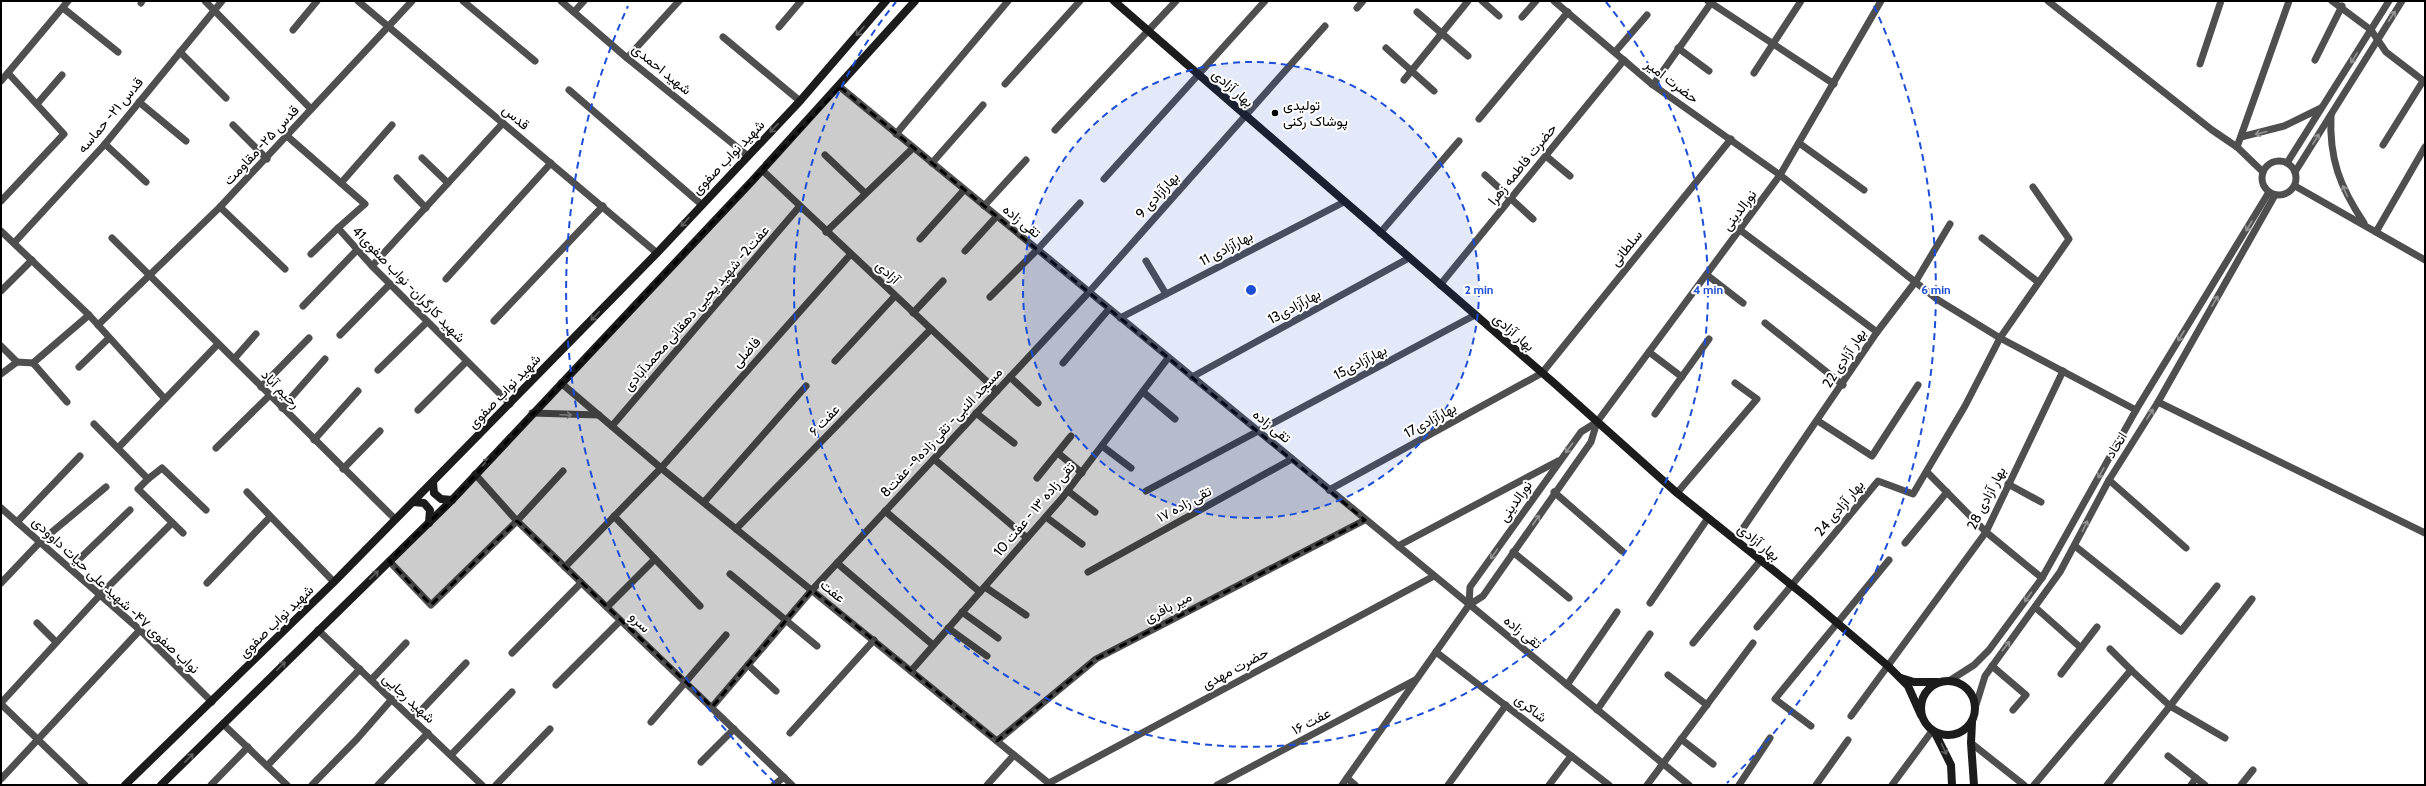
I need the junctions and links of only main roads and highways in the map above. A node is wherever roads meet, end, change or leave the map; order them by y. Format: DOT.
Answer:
graph roads {
  1 [pos="886,1"];
  2 [pos="915,1"];
  3 [pos="1114,1"];
  4 [pos="433,483"];
  5 [pos="452,500"];
  6 [pos="413,502"];
  7 [pos="429,523"];
  8 [pos="1900,678"];
  9 [pos="1945,682"];
  10 [pos="1921,715"];
  11 [pos="1972,722"];
  12 [pos="1934,732"];
  13 [pos="125,785"];
  14 [pos="161,785"];
  15 [pos="1952,785"];
  16 [pos="1974,785"];
  1 -- 4 [label="main road, شهید نواب صفوی, one-way"];
  5 -- 2 [label="main road, one-way"];
  3 -- 8 [label="main road, بهار آزادی"];
  4 -- 5 [label="main road"];
  4 -- 6 [label="main road, شهید نواب صفوی"];
  5 -- 7 [label="main road"];
  6 -- 7 [label="main road"];
  6 -- 13 [label="main road, شهید نواب صفوی"];
  14 -- 7 [label="main road, one-way"];
  8 -- 9 [label="main road"];
  8 -- 10 [label="main road, بهار آزادی"];
  9 -- 10 [label="main road"];
  9 -- 11 [label="main road"];
  10 -- 12 [label="main road"];
  11 -- 12 [label="main road"];
  11 -- 16 [label="main road"];
  12 -- 15 [label="main road, one-way"];
}
